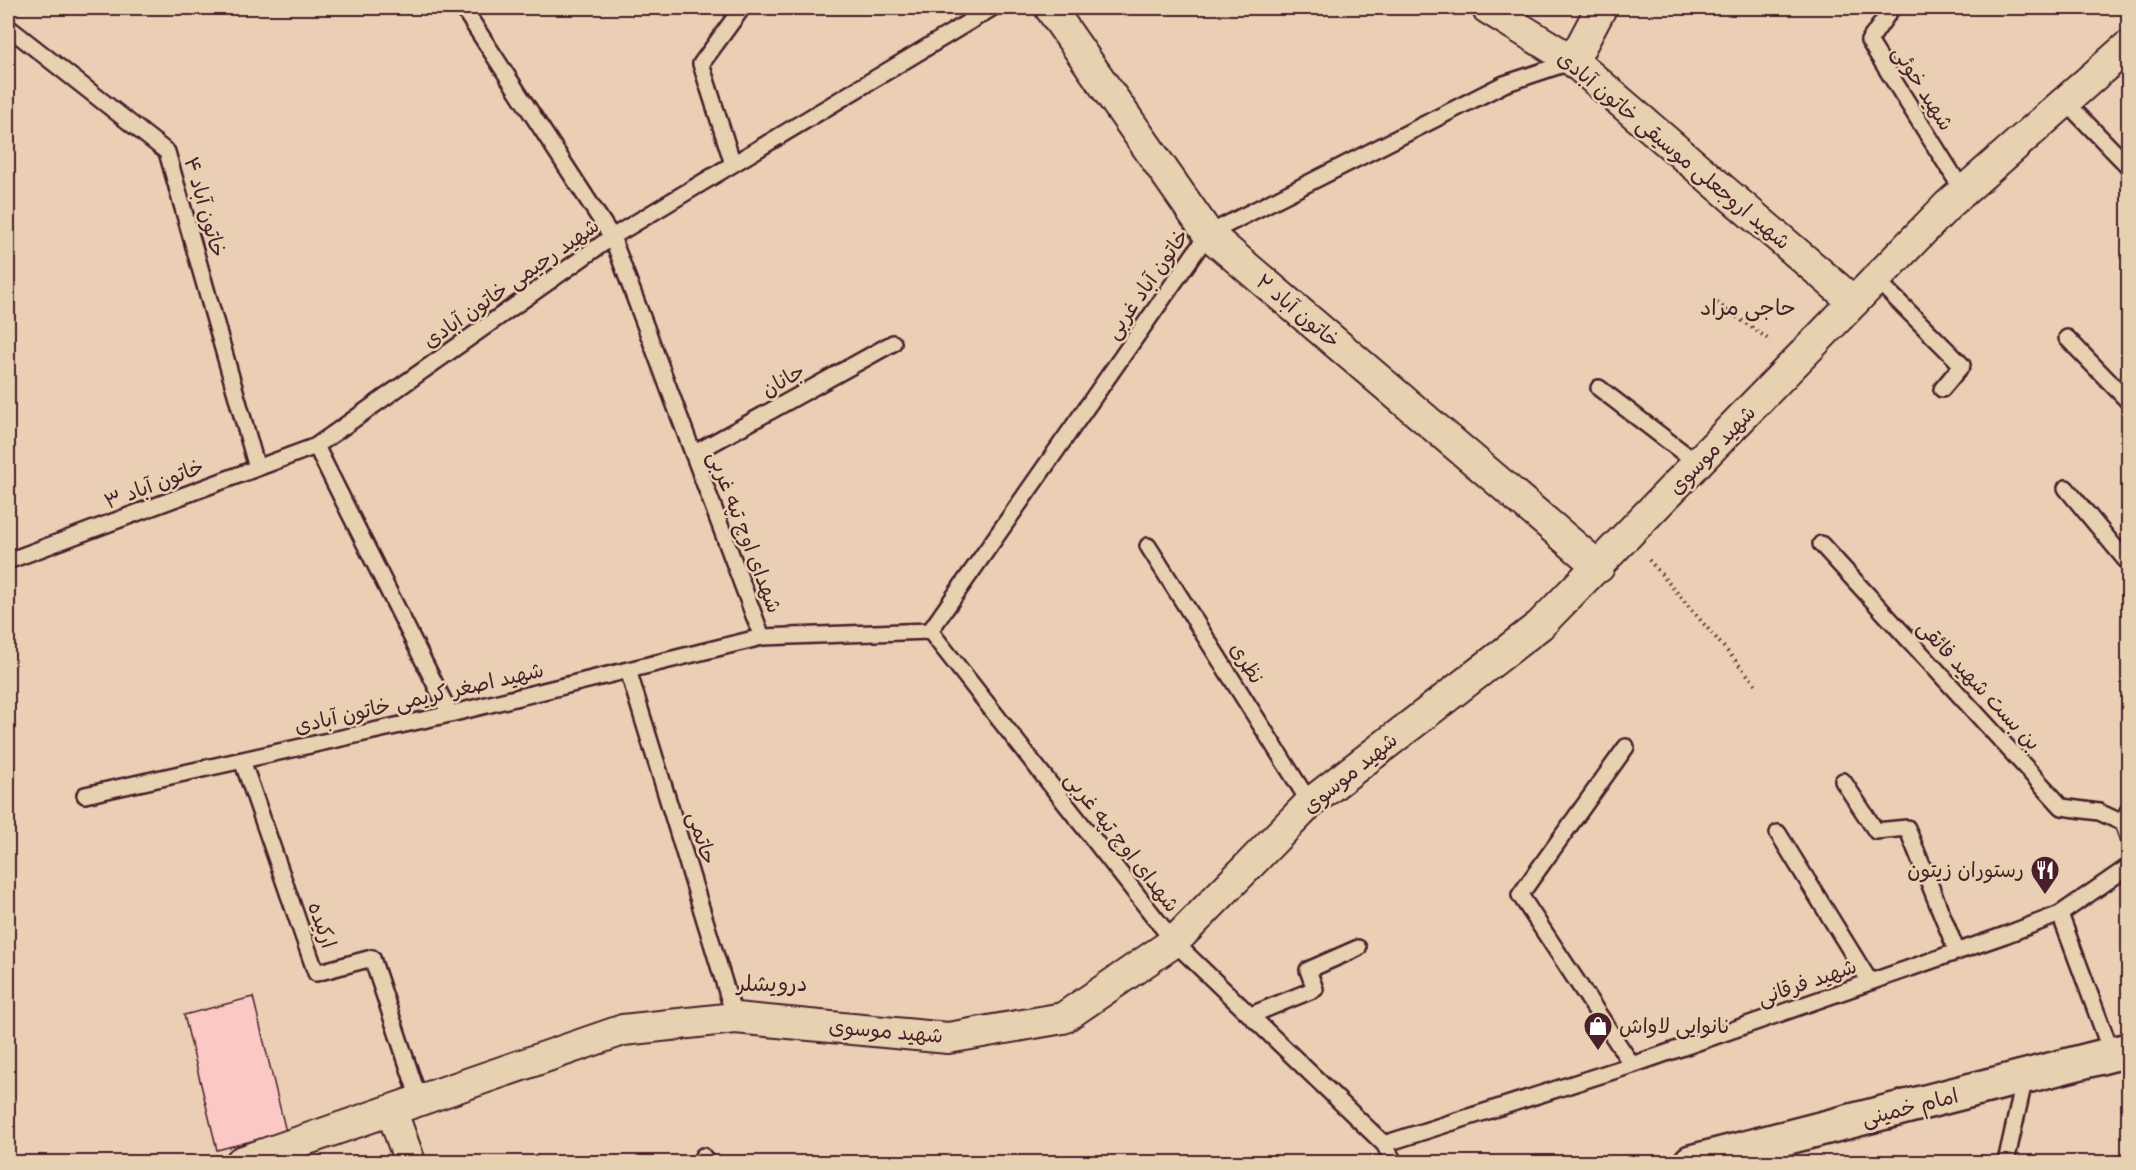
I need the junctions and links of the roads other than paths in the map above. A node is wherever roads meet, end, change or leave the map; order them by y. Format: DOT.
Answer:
graph roads {
  1 [pos="463,8"];
  2 [pos="742,8"];
  3 [pos="992,8"];
  4 [pos="1050,8"];
  5 [pos="1487,8"];
  6 [pos="1601,8"];
  7 [pos="1892,8"];
  8 [pos="8,27"];
  9 [pos="2128,46"];
  10 [pos="1574,61"];
  11 [pos="2065,102"];
  12 [pos="733,164"];
  13 [pos="2128,166"];
  14 [pos="1963,191"];
  15 [pos="1208,234"];
  16 [pos="612,237"];
  17 [pos="1876,279"];
  18 [pos="1854,302"];
  19 [pos="2067,338"];
  20 [pos="893,343"];
  21 [pos="1599,388"];
  22 [pos="1942,389"];
  23 [pos="2128,402"];
  24 [pos="316,446"];
  25 [pos="693,454"];
  26 [pos="1698,464"];
  27 [pos="257,468"];
  28 [pos="2066,488"];
  29 [pos="1821,544"];
  30 [pos="1148,546"];
  31 [pos="8,561"];
  32 [pos="2128,563"];
  33 [pos="1599,567"];
  34 [pos="930,631"];
  35 [pos="762,637"];
  36 [pos="628,670"];
  37 [pos="450,714"];
  38 [pos="1626,747"];
  39 [pos="242,760"];
  40 [pos="1843,781"];
  41 [pos="85,795"];
  42 [pos="1310,803"];
  43 [pos="2127,824"];
  44 [pos="1778,833"];
  45 [pos="2128,867"];
  46 [pos="2060,914"];
  47 [pos="1174,942"];
  48 [pos="1358,948"];
  49 [pos="1957,952"];
  50 [pos="1870,982"];
  51 [pos="1251,1015"];
  52 [pos="735,1018"];
  53 [pos="2120,1052"];
  54 [pos="1632,1065"];
  55 [pos="2025,1077"];
  56 [pos="406,1107"];
  57 [pos="1384,1144"];
  58 [pos="241,1162"];
  59 [pos="410,1162"];
  60 [pos="1394,1162"];
  61 [pos="1690,1162"];
  62 [pos="2006,1162"];
  1 -- 16 [label="lane, شهدای اوچ تپه غربی"];
  2 -- 12 [label="lane"];
  3 -- 12 [label="lane, شهید رحیمی خاتون آبادی"];
  4 -- 15 [label="street, خاتون آباد ۲"];
  5 -- 10 [label="street, شهید اروجعلی موسیقی خاتون آبادی"];
  6 -- 10 [label="street"];
  7 -- 14 [label="lane, شهید خوئی"];
  8 -- 27 [label="lane, خاتون آباد ۴"];
  9 -- 11 [label="street, شهید موسوی"];
  10 -- 15 [label="lane, خاتون آباد غربی"];
  10 -- 18 [label="street, شهید اروجعلی موسیقی خاتون آبادی"];
  11 -- 13 [label="lane"];
  11 -- 14 [label="street, شهید موسوی"];
  12 -- 16 [label="lane, شهید رحیمی خاتون آبادی"];
  14 -- 17 [label="street, شهید موسوی"];
  15 -- 33 [label="street, خاتون آباد ۲"];
  15 -- 34 [label="lane, خاتون آباد غربی"];
  16 -- 24 [label="lane, شهید رحیمی خاتون آبادی"];
  16 -- 25 [label="lane, شهدای اوچ تپه غربی"];
  17 -- 18 [label="street, شهید موسوی"];
  17 -- 22 [label="lane"];
  18 -- 26 [label="street, شهید موسوی"];
  19 -- 23 [label="lane"];
  20 -- 25 [label="lane, جانان"];
  21 -- 26 [label="lane"];
  24 -- 27 [label="lane, خاتون آباد ۳"];
  24 -- 37 [label="lane"];
  25 -- 35 [label="lane, شهدای اوچ تپه غربی"];
  26 -- 33 [label="street, شهید موسوی"];
  27 -- 31 [label="lane, خاتون آباد ۳"];
  28 -- 32 [label="lane"];
  29 -- 43 [label="lane, بن بست شهید فائقی"];
  30 -- 42 [label="lane, نظری"];
  33 -- 42 [label="street, شهید موسوی"];
  34 -- 35 [label="lane, شهدای اوچ تپه غربی"];
  34 -- 47 [label="lane, شهدای اوچ تپه غربی"];
  35 -- 36 [label="lane, شهید اصغر کریمی خاتون آبادی"];
  36 -- 37 [label="lane, شهید اصغر کریمی خاتون آبادی"];
  36 -- 52 [label="lane, حاتمی"];
  37 -- 39 [label="lane, شهید اصغر کریمی خاتون آبادی"];
  38 -- 54 [label="lane"];
  39 -- 41 [label="lane, شهید اصغر کریمی خاتون آبادی"];
  39 -- 56 [label="lane, ارکیده"];
  40 -- 49 [label="lane"];
  42 -- 47 [label="street, شهید موسوی"];
  44 -- 50 [label="lane"];
  45 -- 46 [label="lane, شهید فرقانی"];
  46 -- 49 [label="lane, شهید فرقانی"];
  46 -- 53 [label="lane"];
  47 -- 51 [label="lane, شهدای اوچ تپه غربی"];
  47 -- 52 [label="street, شهید موسوی"];
  48 -- 51 [label="lane"];
  49 -- 50 [label="lane, شهید فرقانی"];
  50 -- 54 [label="lane, شهید فرقانی"];
  51 -- 57 [label="lane, شهدای اوچ تپه غربی"];
  52 -- 56 [label="street, شهید موسوی"];
  53 -- 55 [label="main road, امام خمینی"];
  54 -- 57 [label="lane, شهید فرقانی"];
  55 -- 61 [label="main road, امام خمینی"];
  55 -- 62 [label="lane"];
  56 -- 58 [label="street, شهید موسوی"];
  56 -- 59 [label="street"];
  57 -- 60 [label="lane, شهدای اوچ تپه غربی"];
}
